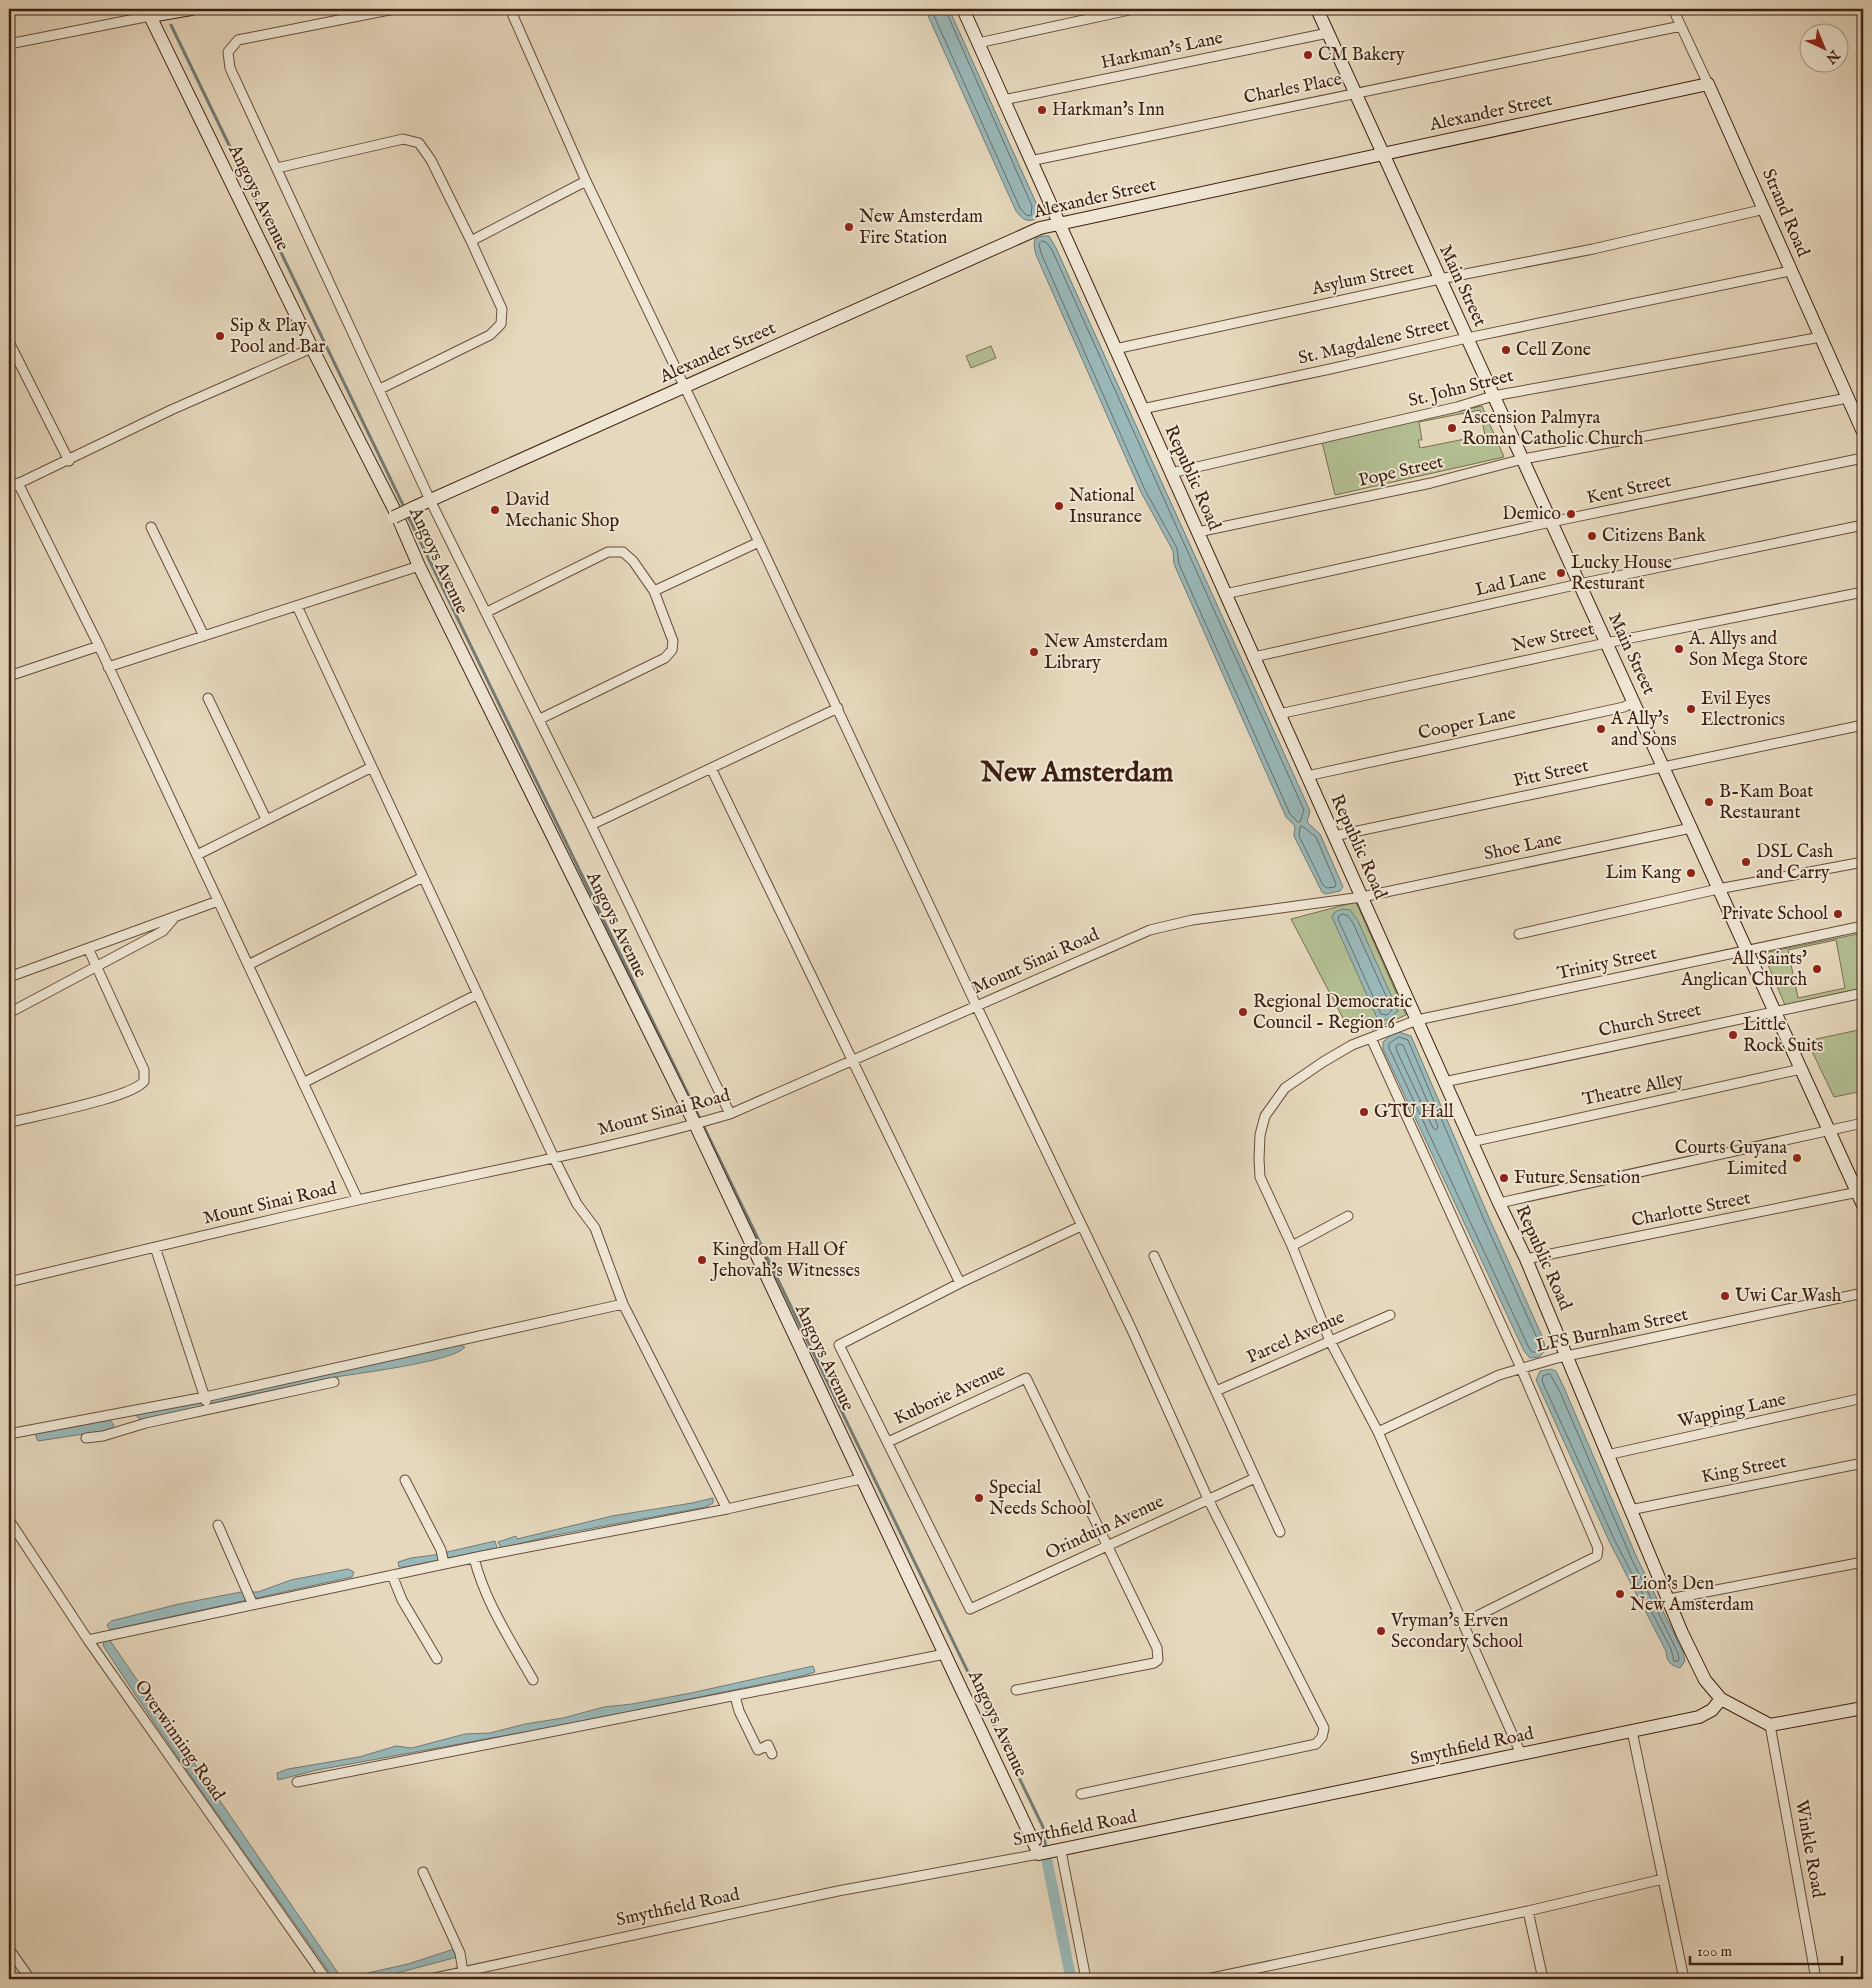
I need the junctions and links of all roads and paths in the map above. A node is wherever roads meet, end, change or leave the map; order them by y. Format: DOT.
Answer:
graph roads {
  1 [pos="191,9"];
  2 [pos="394,9"];
  3 [pos="510,9"];
  4 [pos="963,9"];
  5 [pos="1134,9"];
  6 [pos="1317,9"];
  7 [pos="1673,9"];
  8 [pos="150,16"];
  9 [pos="1681,26"];
  10 [pos="1328,33"];
  11 [pos="978,43"];
  12 [pos="9,44"];
  13 [pos="1708,84"];
  14 [pos="1355,93"];
  15 [pos="1002,100"];
  16 [pos="1383,154"];
  17 [pos="1030,161"];
  18 [pos="276,168"];
  19 [pos="586,181"];
  20 [pos="1765,210"];
  21 [pos="1058,223"];
  22 [pos="472,241"];
  23 [pos="1790,271"];
  24 [pos="1440,279"];
  25 [pos="1821,337"];
  26 [pos="1467,338"];
  27 [pos="9,342"];
  28 [pos="312,348"];
  29 [pos="1115,349"];
  30 [pos="684,387"];
  31 [pos="380,389"];
  32 [pos="1493,396"];
  33 [pos="1848,398"];
  34 [pos="1142,409"];
  35 [pos="1863,432"];
  36 [pos="1863,458"];
  37 [pos="1523,459"];
  38 [pos="69,461"];
  39 [pos="1171,473"];
  40 [pos="18,483"];
  41 [pos="9,488"];
  42 [pos="430,500"];
  43 [pos="395,515"];
  44 [pos="1551,522"];
  45 [pos="1863,525"];
  46 [pos="152,528"];
  47 [pos="1198,532"];
  48 [pos="760,542"];
  49 [pos="419,566"];
  50 [pos="1579,584"];
  51 [pos="654,591"];
  52 [pos="1863,592"];
  53 [pos="1225,594"];
  54 [pos="297,606"];
  55 [pos="487,612"];
  56 [pos="204,636"];
  57 [pos="1606,643"];
  58 [pos="99,646"];
  59 [pos="1254,656"];
  60 [pos="108,667"];
  61 [pos="9,676"];
  62 [pos="208,698"];
  63 [pos="1633,702"];
  64 [pos="838,708"];
  65 [pos="1280,714"];
  66 [pos="540,719"];
  67 [pos="1863,725"];
  68 [pos="372,767"];
  69 [pos="1663,767"];
  70 [pos="711,768"];
  71 [pos="1307,776"];
  72 [pos="266,820"];
  73 [pos="591,824"];
  74 [pos="1691,828"];
  75 [pos="1334,836"];
  76 [pos="197,855"];
  77 [pos="1863,862"];
  78 [pos="423,877"];
  79 [pos="1718,889"];
  80 [pos="1362,897"];
  81 [pos="218,901"];
  82 [pos="175,917"];
  83 [pos="1863,926"];
  84 [pos="1520,934"];
  85 [pos="88,948"];
  86 [pos="1747,951"];
  87 [pos="248,965"];
  88 [pos="96,966"];
  89 [pos="9,977"];
  90 [pos="1863,993"];
  91 [pos="478,994"];
  92 [pos="977,1007"];
  93 [pos="1774,1012"];
  94 [pos="9,1013"];
  95 [pos="1417,1020"];
  96 [pos="1371,1038"];
  97 [pos="852,1060"];
  98 [pos="1801,1069"];
  99 [pos="1444,1082"];
  100 [pos="303,1083"];
  101 [pos="730,1114"];
  102 [pos="9,1118"];
  103 [pos="698,1124"];
  104 [pos="1863,1124"];
  105 [pos="1829,1130"];
  106 [pos="1471,1142"];
  107 [pos="554,1158"];
  108 [pos="1860,1192"];
  109 [pos="358,1200"];
  110 [pos="1499,1203"];
  111 [pos="1863,1205"];
  112 [pos="1348,1216"];
  113 [pos="1081,1226"];
  114 [pos="1292,1246"];
  115 [pos="155,1247"];
  116 [pos="1154,1256"];
  117 [pos="1526,1259"];
  118 [pos="9,1282"];
  119 [pos="960,1283"];
  120 [pos="1863,1292"];
  121 [pos="623,1304"];
  122 [pos="1390,1315"];
  123 [pos="1330,1341"];
  124 [pos="1567,1357"];
  125 [pos="1521,1368"];
  126 [pos="334,1382"];
  127 [pos="1216,1391"];
  128 [pos="205,1397"];
  129 [pos="1863,1398"];
  130 [pos="209,1410"];
  131 [pos="1378,1432"];
  132 [pos="9,1434"];
  133 [pos="86,1438"];
  134 [pos="888,1442"];
  135 [pos="1607,1455"];
  136 [pos="1863,1463"];
  137 [pos="1256,1478"];
  138 [pos="861,1479"];
  139 [pos="406,1480"];
  140 [pos="1208,1499"];
  141 [pos="727,1510"];
  142 [pos="1630,1510"];
  143 [pos="9,1520"];
  144 [pos="218,1526"];
  145 [pos="1280,1532"];
  146 [pos="1107,1545"];
  147 [pos="474,1558"];
  148 [pos="1863,1562"];
  149 [pos="444,1563"];
  150 [pos="392,1575"];
  151 [pos="1669,1599"];
  152 [pos="253,1605"];
  153 [pos="1463,1623"];
  154 [pos="88,1640"];
  155 [pos="945,1654"];
  156 [pos="437,1659"];
  157 [pos="533,1680"];
  158 [pos="1016,1690"];
  159 [pos="736,1696"];
  160 [pos="1722,1699"];
  161 [pos="1863,1708"];
  162 [pos="1770,1725"];
  163 [pos="1632,1730"];
  164 [pos="772,1754"];
  165 [pos="1521,1754"];
  166 [pos="297,1782"];
  167 [pos="1081,1794"];
  168 [pos="1061,1851"];
  169 [pos="1039,1854"];
  170 [pos="423,1872"];
  171 [pos="1663,1878"];
  172 [pos="1528,1911"];
  173 [pos="9,1949"];
  174 [pos="463,1972"];
  175 [pos="1217,1978"];
  176 [pos="30,1979"];
  177 [pos="326,1979"];
  178 [pos="430,1979"];
  179 [pos="1086,1979"];
  180 [pos="1207,1979"];
  181 [pos="1543,1979"];
  182 [pos="1684,1979"];
  183 [pos="1816,1979"];
  1 -- 8 [label="street"];
  2 -- 18 [label="street"];
  3 -- 19 [label="street"];
  4 -- 11 [label="street, Republic Road"];
  5 -- 11 [label="street"];
  6 -- 10 [label="street, Main Street"];
  7 -- 9 [label="street, Strand Road"];
  8 -- 12 [label="street"];
  8 -- 28 [label="street, Angoys Avenue"];
  9 -- 13 [label="street, Strand Road"];
  9 -- 14 [label="street, Charles Place"];
  10 -- 14 [label="street, Main Street"];
  10 -- 15 [label="street, Harkman's Lane"];
  11 -- 15 [label="street, Republic Road"];
  13 -- 16 [label="street, Alexander Street"];
  13 -- 20 [label="street, Strand Road"];
  14 -- 16 [label="street, Main Street"];
  14 -- 17 [label="street, Charles Place"];
  15 -- 17 [label="street, Republic Road"];
  16 -- 21 [label="street, Alexander Street"];
  16 -- 24 [label="street, Main Street"];
  17 -- 21 [label="street, Republic Road"];
  18 -- 22 [label="street"];
  18 -- 31 [label="street"];
  19 -- 22 [label="street"];
  19 -- 30 [label="street"];
  20 -- 23 [label="street, Strand Road"];
  20 -- 24 [label="street, Asylum Street"];
  21 -- 29 [label="street, Republic Road"];
  21 -- 30 [label="street, Alexander Street"];
  22 -- 31 [label="street"];
  23 -- 25 [label="street, Strand Road"];
  23 -- 26 [label="street, St. Magdalene Street"];
  24 -- 26 [label="street, Main Street"];
  24 -- 29 [label="street, Asylum Street"];
  25 -- 32 [label="street, St. John Street"];
  25 -- 33 [label="street, Strand Road"];
  26 -- 32 [label="street, Main Street"];
  26 -- 34 [label="street, St. Magdalene Street"];
  27 -- 38 [label="street"];
  28 -- 38 [label="street"];
  28 -- 43 [label="street, Angoys Avenue"];
  29 -- 34 [label="street, Republic Road"];
  30 -- 42 [label="street, Alexander Street"];
  30 -- 48 [label="street"];
  31 -- 42 [label="street"];
  32 -- 37 [label="street, Main Street"];
  32 -- 39 [label="street, St. John Street"];
  33 -- 35 [label="street, Strand Road"];
  33 -- 37 [label="street, Pope Street"];
  34 -- 39 [label="street, Republic Road"];
  36 -- 44 [label="street, Kent Street"];
  37 -- 44 [label="street, Main Street"];
  37 -- 47 [label="street, Pope Street"];
  38 -- 40 [label="street"];
  39 -- 47 [label="street, Republic Road"];
  40 -- 41 [label="street"];
  40 -- 58 [label="street"];
  42 -- 43 [label="street, Alexander Street, bridge"];
  42 -- 55 [label="street"];
  43 -- 49 [label="street, Angoys Avenue"];
  44 -- 50 [label="street, Main Street"];
  44 -- 53 [label="street, Kent Street"];
  45 -- 50 [label="street, Lad Lane"];
  46 -- 56 [label="street"];
  47 -- 53 [label="street, Republic Road"];
  48 -- 51 [label="street"];
  48 -- 64 [label="street"];
  49 -- 54 [label="street"];
  49 -- 103 [label="street, Angoys Avenue"];
  50 -- 57 [label="street, Main Street"];
  50 -- 59 [label="street, Lad Lane"];
  51 -- 55 [label="street"];
  51 -- 66 [label="street"];
  52 -- 57 [label="street, New Street"];
  53 -- 59 [label="street, Republic Road"];
  54 -- 56 [label="street"];
  54 -- 68 [label="street"];
  55 -- 66 [label="street"];
  56 -- 60 [label="street"];
  57 -- 63 [label="street, Main Street"];
  57 -- 65 [label="street, New Street"];
  58 -- 60 [label="street"];
  58 -- 61 [label="street"];
  59 -- 65 [label="street, Republic Road"];
  60 -- 76 [label="street"];
  62 -- 72 [label="street"];
  63 -- 69 [label="street, Main Street"];
  63 -- 71 [label="street, Cooper Lane"];
  64 -- 70 [label="street"];
  64 -- 92 [label="street"];
  65 -- 71 [label="street, Republic Road"];
  66 -- 73 [label="street"];
  67 -- 69 [label="street, Pitt Street"];
  68 -- 72 [label="street"];
  68 -- 78 [label="street"];
  69 -- 74 [label="street, Main Street"];
  69 -- 75 [label="street, Pitt Street"];
  70 -- 73 [label="street"];
  70 -- 97 [label="street"];
  71 -- 75 [label="street, Republic Road"];
  72 -- 76 [label="street"];
  73 -- 101 [label="street"];
  74 -- 79 [label="street, Main Street"];
  74 -- 80 [label="street, Shoe Lane"];
  75 -- 80 [label="street, Republic Road"];
  76 -- 81 [label="street"];
  77 -- 79 [label="street"];
  78 -- 87 [label="street"];
  78 -- 91 [label="street"];
  79 -- 84 [label="street"];
  79 -- 86 [label="street, Main Street"];
  80 -- 92 [label="street, Mount Sinai Road"];
  80 -- 95 [label="street, Republic Road"];
  81 -- 82 [label="street"];
  81 -- 87 [label="street"];
  82 -- 85 [label="street"];
  82 -- 88 [label="street"];
  83 -- 86 [label="street, Trinity Street"];
  85 -- 88 [label="street"];
  85 -- 89 [label="street"];
  86 -- 93 [label="street, Main Street"];
  86 -- 95 [label="street, Trinity Street"];
  87 -- 100 [label="street"];
  88 -- 94 [label="street"];
  88 -- 102 [label="street"];
  90 -- 93 [label="street, Church Street"];
  91 -- 100 [label="street"];
  91 -- 107 [label="street"];
  92 -- 97 [label="street, Mount Sinai Road"];
  92 -- 113 [label="street"];
  93 -- 98 [label="street, Main Street"];
  93 -- 99 [label="street, Church Street"];
  95 -- 96 [label="street, Trinity Street"];
  95 -- 99 [label="street, Republic Road"];
  96 -- 114 [label="street, Trinity Street"];
  96 -- 125 [label="street"];
  97 -- 101 [label="street, Mount Sinai Road"];
  97 -- 119 [label="street"];
  98 -- 105 [label="street, Main Street"];
  98 -- 106 [label="street, Theatre Alley"];
  99 -- 106 [label="street, Republic Road"];
  100 -- 109 [label="street"];
  101 -- 103 [label="street, Mount Sinai Road"];
  103 -- 107 [label="street, Mount Sinai Road"];
  103 -- 138 [label="street, Angoys Avenue"];
  104 -- 105 [label="street"];
  105 -- 108 [label="street, Main Street"];
  105 -- 110 [label="street"];
  106 -- 110 [label="street, Republic Road"];
  107 -- 109 [label="street, Mount Sinai Road"];
  107 -- 121 [label="street"];
  108 -- 111 [label="street, Main Street"];
  108 -- 117 [label="street, Charlotte Street"];
  109 -- 115 [label="street, Mount Sinai Road"];
  110 -- 117 [label="street, Republic Road"];
  112 -- 114 [label="street"];
  113 -- 119 [label="street"];
  113 -- 140 [label="street"];
  114 -- 123 [label="street, Trinity Street"];
  115 -- 118 [label="street, Mount Sinai Road"];
  115 -- 128 [label="street"];
  116 -- 127 [label="street"];
  117 -- 124 [label="street, Republic Road"];
  119 -- 134 [label="street"];
  120 -- 124 [label="street, LFS Burnham Street"];
  121 -- 128 [label="street"];
  121 -- 141 [label="street"];
  122 -- 123 [label="street, Parcel Avenue"];
  123 -- 127 [label="street, Parcel Avenue"];
  123 -- 131 [label="street, Trinity Street"];
  124 -- 125 [label="street, LFS Burnham Street"];
  124 -- 135 [label="street, Republic Road"];
  125 -- 131 [label="street, LFS Burnham Street"];
  125 -- 153 [label="street"];
  126 -- 130 [label="street"];
  127 -- 137 [label="street"];
  128 -- 130 [label="street"];
  128 -- 132 [label="street"];
  129 -- 135 [label="street, Wapping Lane"];
  130 -- 133 [label="street"];
  131 -- 153 [label="street, Trinity Street"];
  134 -- 146 [label="street, Orinduin Avenue"];
  134 -- 146 [label="street, Kuborie Avenue"];
  135 -- 142 [label="street, Republic Road"];
  136 -- 142 [label="street, King Street"];
  137 -- 140 [label="street, Orinduin Avenue"];
  137 -- 145 [label="street"];
  138 -- 141 [label="street"];
  138 -- 155 [label="street, Angoys Avenue"];
  139 -- 149 [label="street"];
  140 -- 146 [label="street, Orinduin Avenue"];
  140 -- 167 [label="street"];
  141 -- 147 [label="street"];
  142 -- 151 [label="street, Republic Road"];
  143 -- 154 [label="street, Overwinning Road"];
  144 -- 152 [label="street"];
  146 -- 158 [label="street"];
  147 -- 149 [label="street"];
  147 -- 157 [label="street"];
  148 -- 151 [label="street"];
  149 -- 150 [label="street"];
  150 -- 152 [label="street"];
  150 -- 156 [label="street"];
  151 -- 160 [label="street, Republic Road"];
  152 -- 154 [label="street"];
  153 -- 165 [label="street, Trinity Street"];
  154 -- 177 [label="street, Overwinning Road"];
  155 -- 159 [label="street"];
  155 -- 169 [label="street, Angoys Avenue"];
  159 -- 164 [label="street"];
  159 -- 166 [label="street"];
  160 -- 162 [label="street, Republic Road"];
  160 -- 163 [label="street, Smythfield Road"];
  161 -- 162 [label="street"];
  162 -- 183 [label="street, Winkle Road"];
  163 -- 165 [label="street, Smythfield Road"];
  163 -- 171 [label="street"];
  165 -- 168 [label="street, Smythfield Road"];
  168 -- 169 [label="street, Smythfield Road"];
  168 -- 179 [label="street"];
  169 -- 174 [label="street, Smythfield Road"];
  170 -- 174 [label="street"];
  171 -- 172 [label="street"];
  171 -- 182 [label="street"];
  172 -- 175 [label="street"];
  172 -- 181 [label="street"];
  173 -- 176 [label="street"];
  174 -- 178 [label="street, Smythfield Road"];
  175 -- 180 [label="street"];
}
